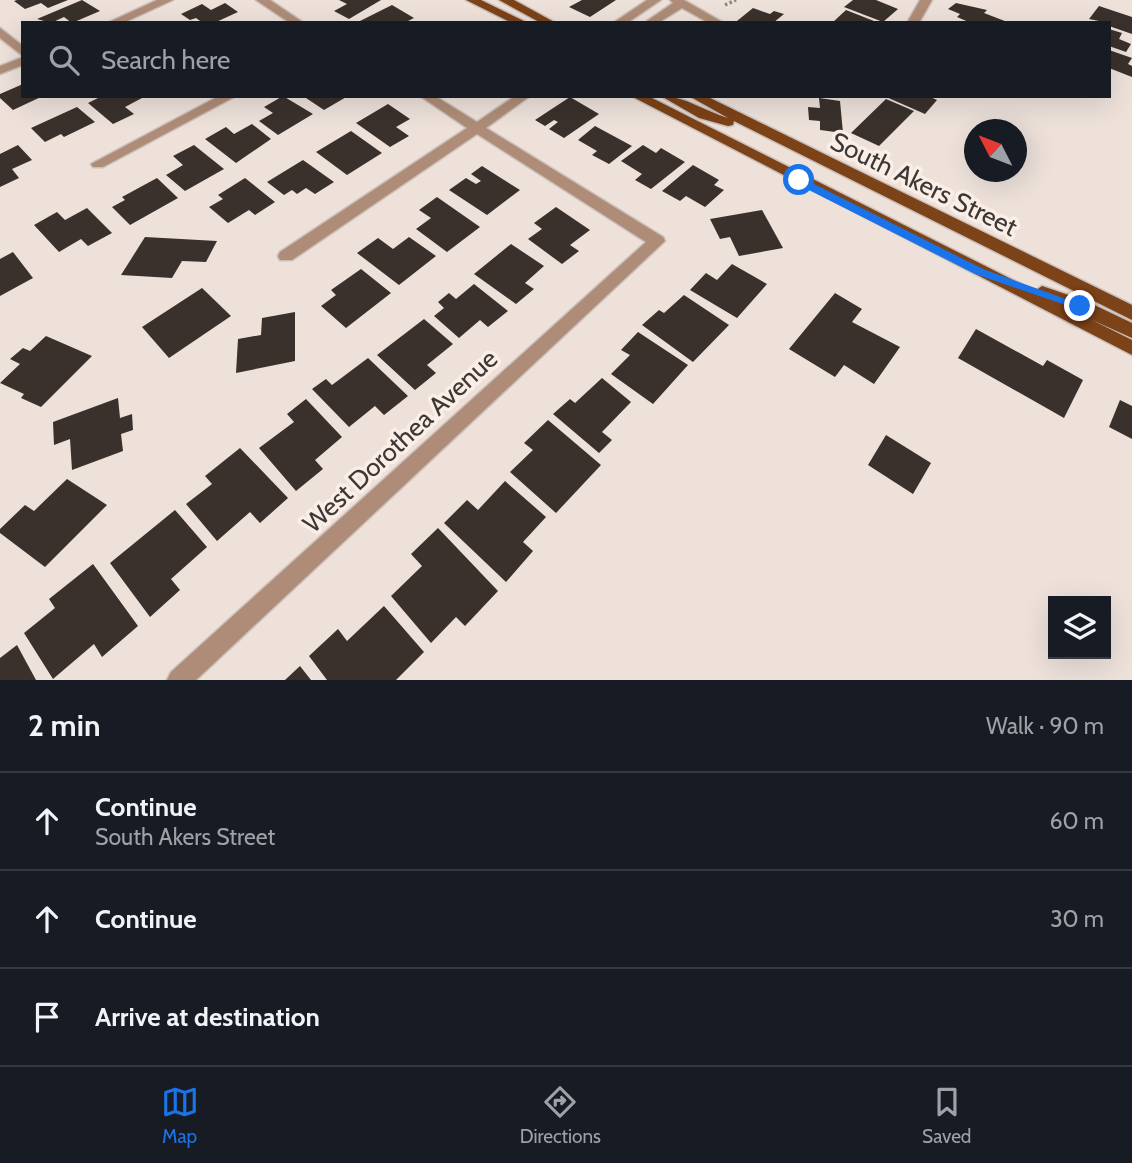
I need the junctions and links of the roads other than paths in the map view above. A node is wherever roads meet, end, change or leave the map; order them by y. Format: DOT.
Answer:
graph roads {
  1 [pos="167,0"];
  2 [pos="262,0"];
  3 [pos="454,0"];
  4 [pos="472,0"];
  5 [pos="505,0"];
  6 [pos="655,0"];
  7 [pos="926,0"];
  8 [pos="678,1"];
  9 [pos="118,21"];
  10 [pos="295,21"];
  11 [pos="493,21"];
  12 [pos="518,21"];
  13 [pos="546,21"];
  14 [pos="625,21"];
  15 [pos="653,21"];
  16 [pos="714,21"];
  17 [pos="914,21"];
  18 [pos="0,32"];
  19 [pos="21,50"];
  20 [pos="21,62"];
  21 [pos="0,71"];
  22 [pos="226,98"];
  23 [pos="429,98"];
  24 [pos="521,98"];
  25 [pos="641,98"];
  26 [pos="671,98"];
  27 [pos="699,98"];
  28 [pos="479,128"];
  29 [pos="776,138"];
  30 [pos="98,164"];
  31 [pos="286,256"];
  32 [pos="979,271"];
  33 [pos="1132,313"];
  34 [pos="1132,331"];
  35 [pos="1132,348"];
  36 [pos="178,680"];
  1 -- 9 [label="street"];
  2 -- 10 [label="street"];
  3 -- 11 [label="main road"];
  4 -- 12 [label="main road"];
  5 -- 13 [label="main road"];
  6 -- 14 [label="street"];
  7 -- 17 [label="street"];
  8 -- 15 [label="street"];
  8 -- 16 [label="street"];
  18 -- 19 [label="street"];
  20 -- 21 [label="street"];
  22 -- 30 [label="street"];
  23 -- 28 [label="street"];
  24 -- 28 [label="street"];
  25 -- 32 [label="main road, South Akers Street"];
  26 -- 29 [label="main road"];
  27 -- 29 [label="main road, South Akers Street"];
  28 -- 31 [label="street"];
  28 -- 36 [label="street, West Dorothea Avenue"];
  29 -- 33 [label="main road, South Akers Street"];
  32 -- 34 [label="main road"];
  32 -- 35 [label="main road, South Akers Street"];
}
